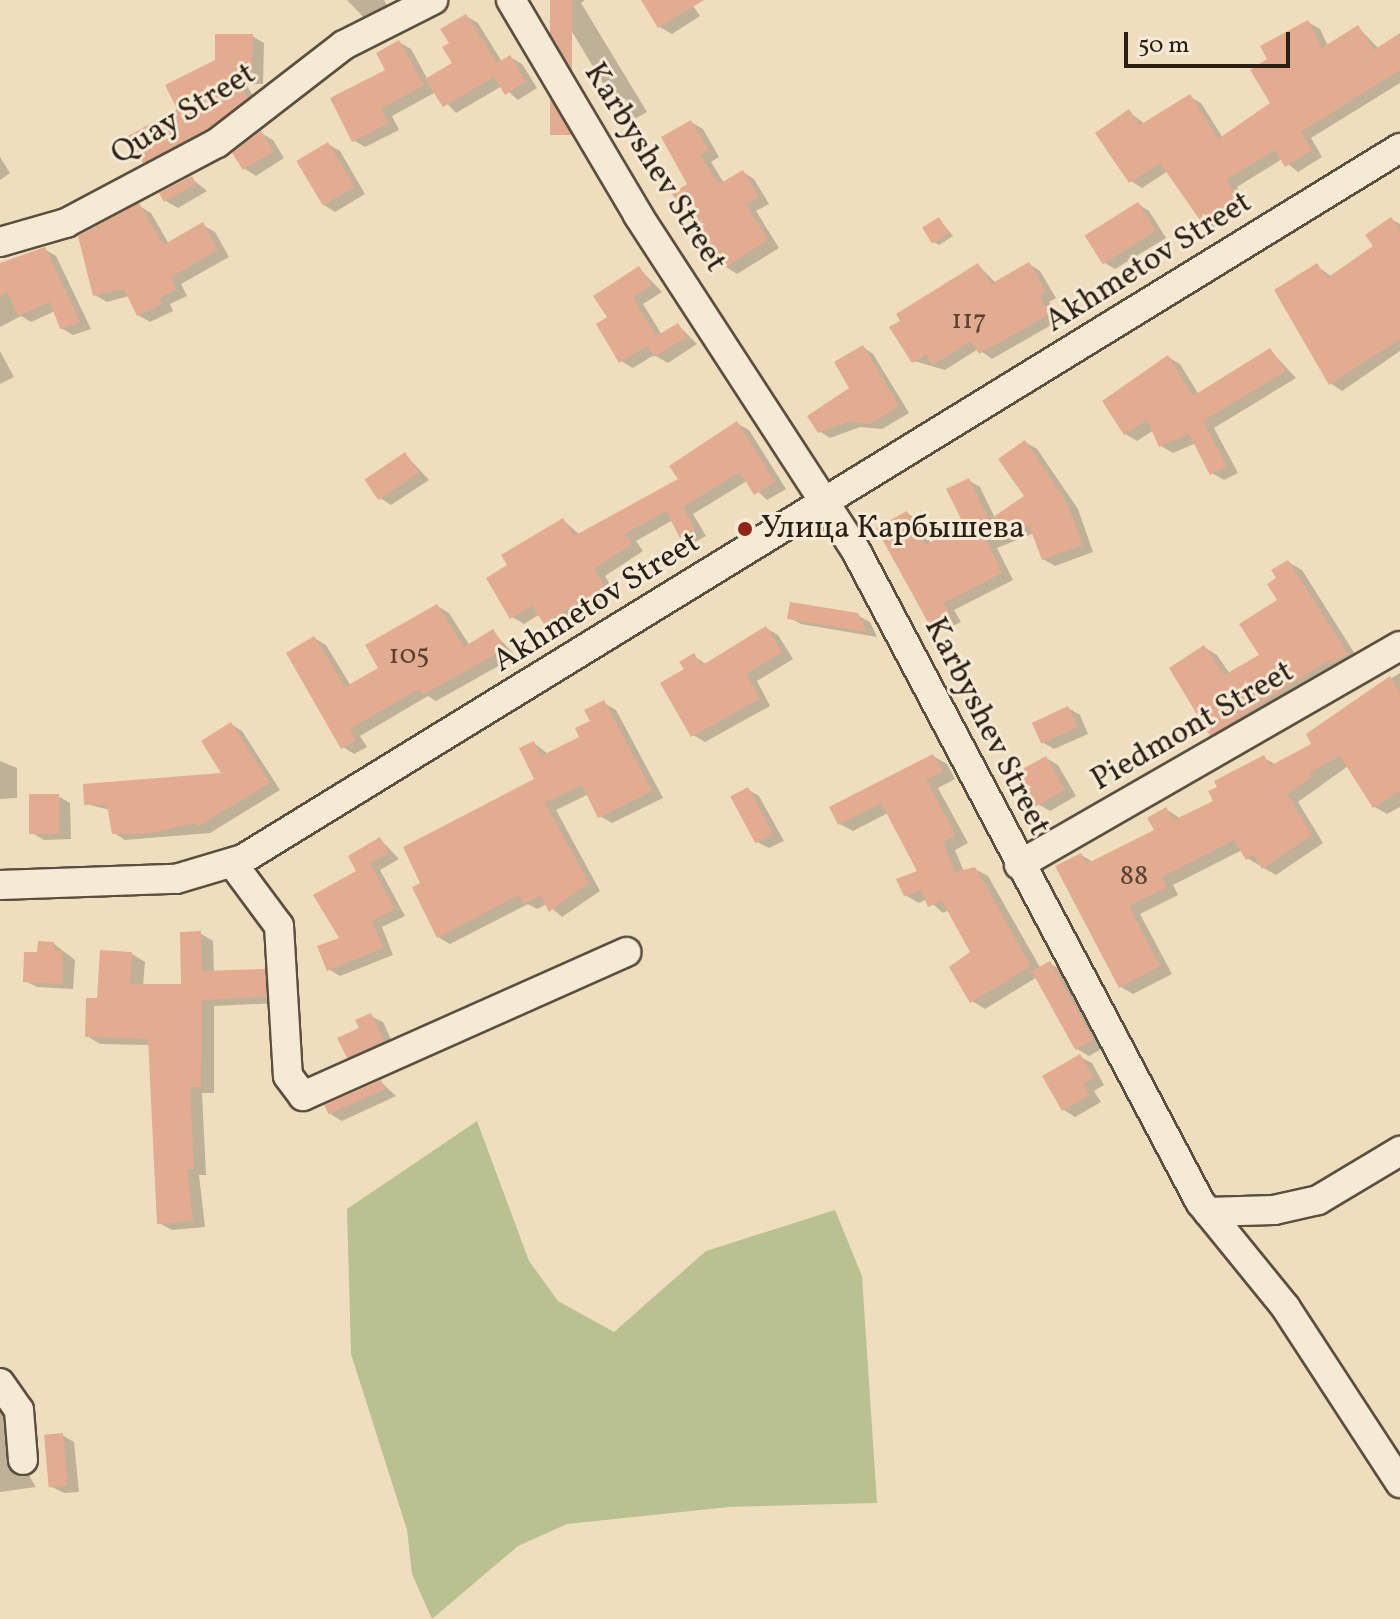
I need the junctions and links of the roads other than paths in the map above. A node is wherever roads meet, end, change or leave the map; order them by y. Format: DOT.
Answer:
graph roads {
  1 [pos="433,0"];
  2 [pos="511,0"];
  3 [pos="1400,148"];
  4 [pos="0,242"];
  5 [pos="825,502"];
  6 [pos="1400,646"];
  7 [pos="233,864"];
  8 [pos="1019,865"];
  9 [pos="0,885"];
  10 [pos="626,952"];
  11 [pos="1400,1151"];
  12 [pos="1208,1212"];
  13 [pos="0,1383"];
  14 [pos="23,1460"];
  15 [pos="1400,1483"];
  1 -- 4 [label="street, Quay Street"];
  2 -- 5 [label="street, Karbyshev Street"];
  3 -- 5 [label="street, Akhmetov Street"];
  5 -- 7 [label="street, Akhmetov Street"];
  5 -- 8 [label="street, Karbyshev Street"];
  6 -- 8 [label="street, Piedmont Street"];
  7 -- 9 [label="street, Akhmetov Street"];
  7 -- 10 [label="street"];
  8 -- 12 [label="street, Karbyshev Street"];
  11 -- 12 [label="street"];
  12 -- 15 [label="street, Karbyshev Street"];
  13 -- 14 [label="street"];
}
